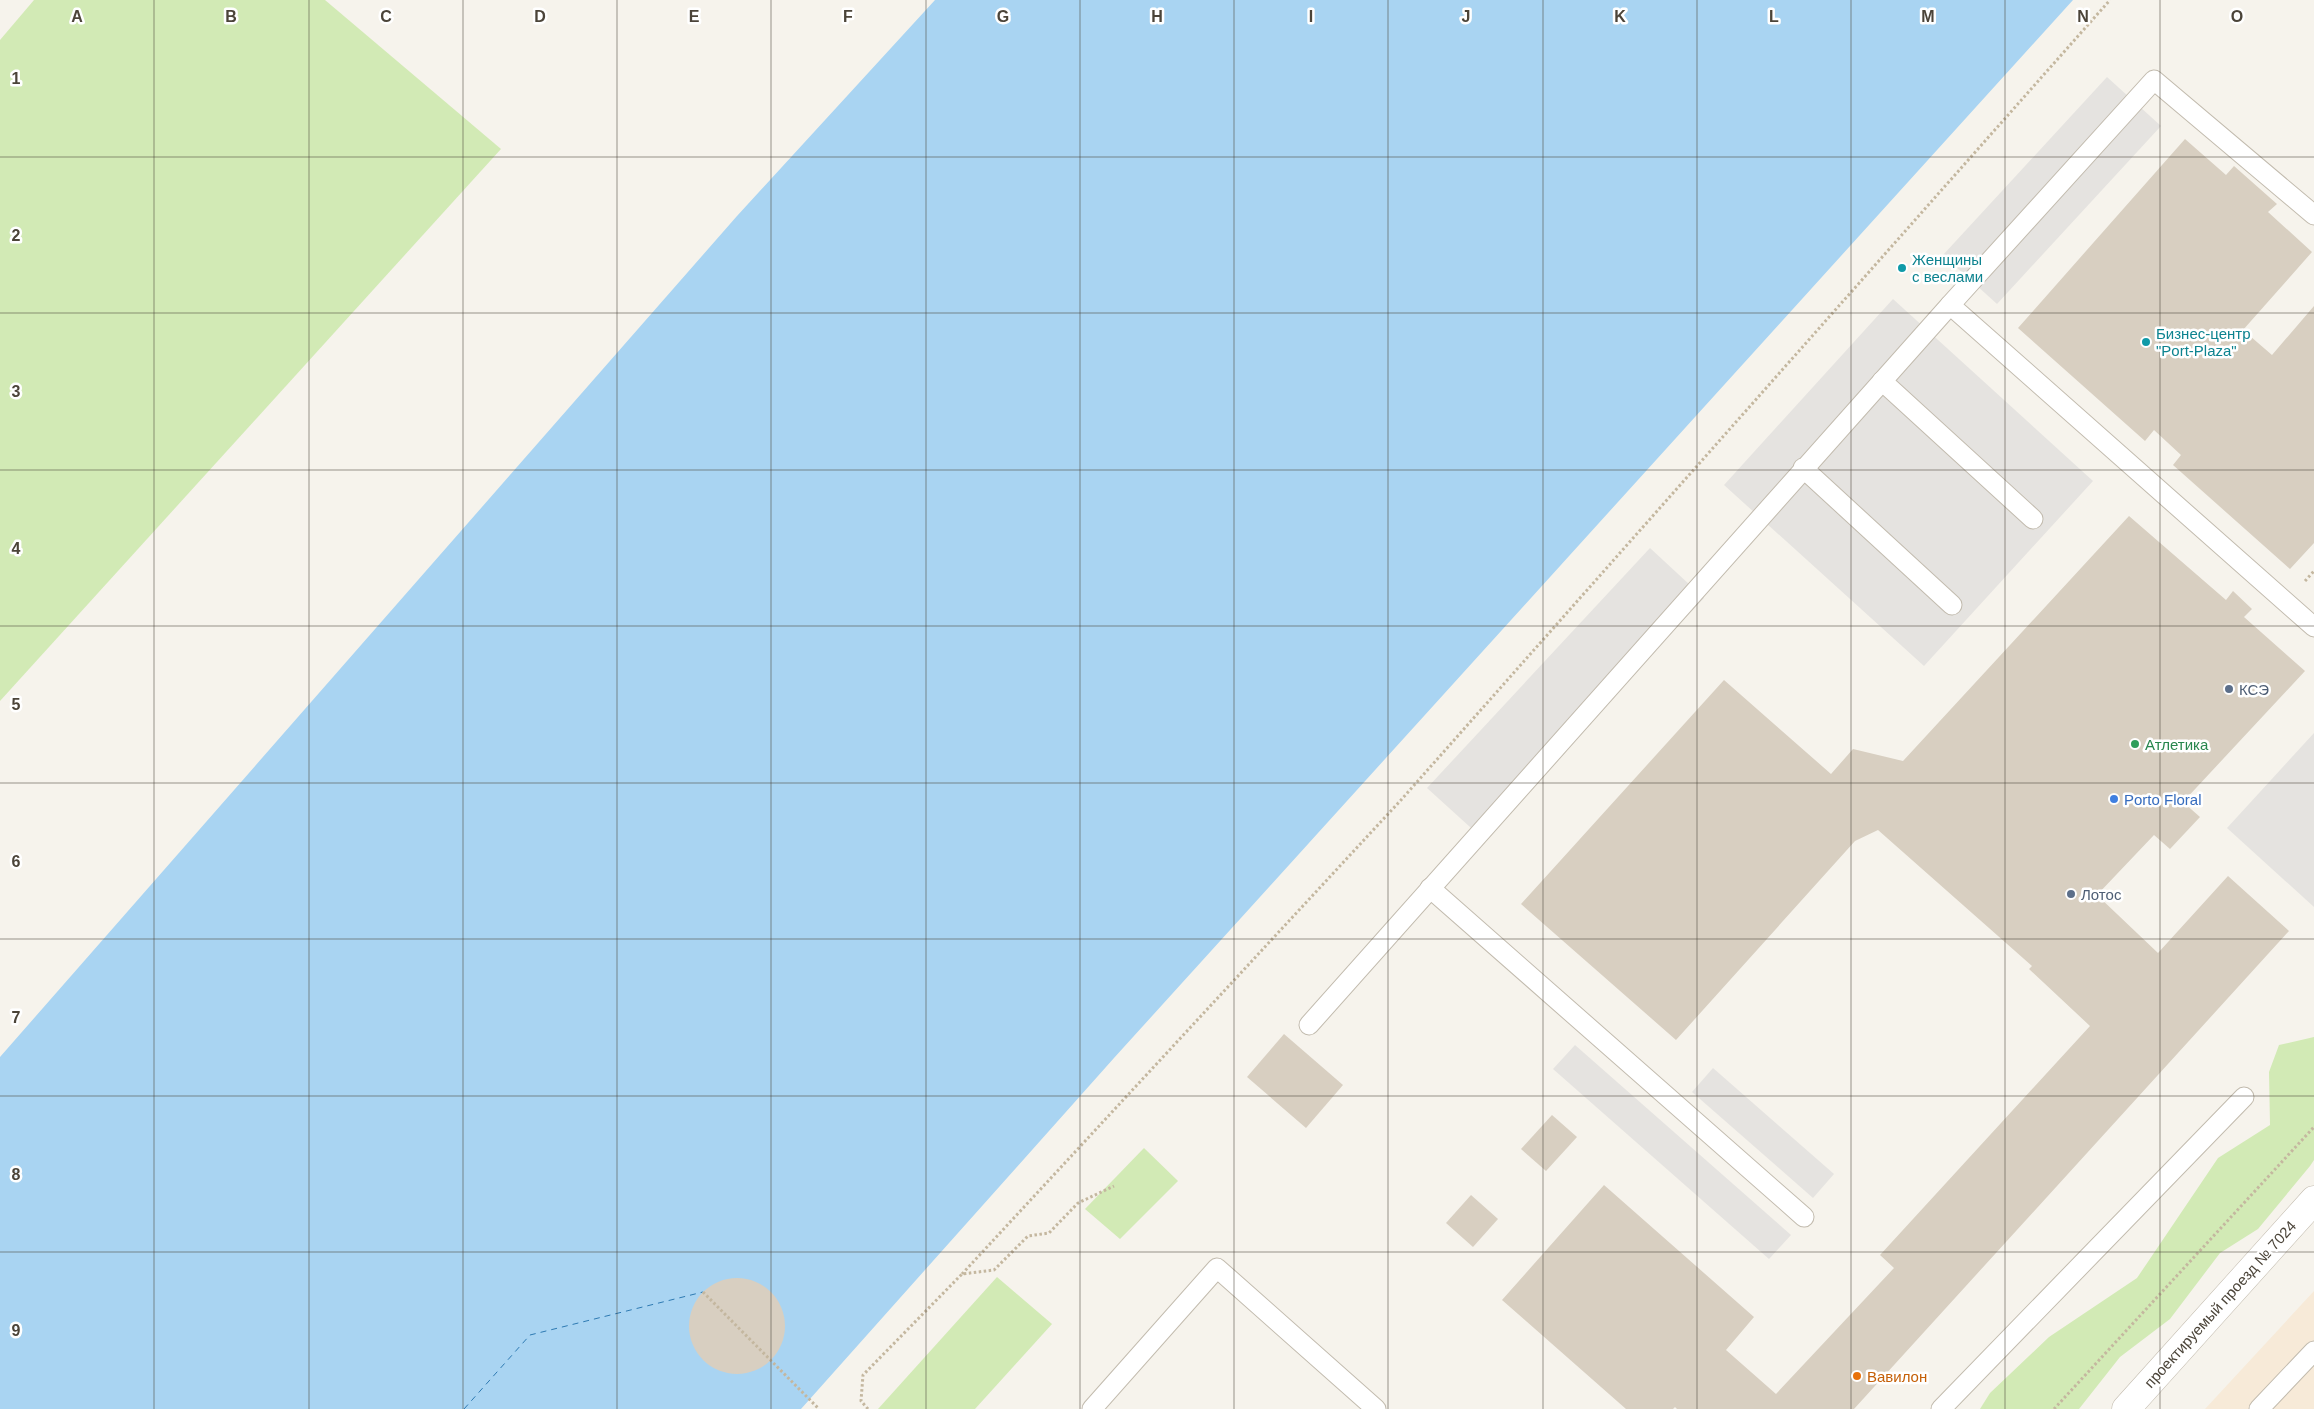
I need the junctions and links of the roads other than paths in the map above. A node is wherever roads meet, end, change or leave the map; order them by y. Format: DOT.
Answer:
graph roads {
  1 [pos="2314,216"];
  2 [pos="1950,305"];
  3 [pos="1882,381"];
  4 [pos="1803,468"];
  5 [pos="2033,520"];
  6 [pos="1952,605"];
  7 [pos="2314,627"];
  8 [pos="1430,888"];
  9 [pos="1309,1025"];
  10 [pos="2244,1097"];
  11 [pos="2314,1200"];
  12 [pos="1804,1217"];
  13 [pos="2314,1351"];
  14 [pos="1092,1409"];
  15 [pos="1376,1409"];
  16 [pos="1941,1409"];
  17 [pos="2126,1409"];
  18 [pos="2259,1409"];
  1 -- 2 [label="lane"];
  2 -- 3 [label="lane"];
  2 -- 7 [label="lane"];
  3 -- 4 [label="lane"];
  3 -- 5 [label="lane"];
  4 -- 6 [label="lane"];
  4 -- 8 [label="lane"];
  8 -- 9 [label="lane"];
  8 -- 12 [label="lane"];
  10 -- 16 [label="lane"];
  11 -- 17 [label="street, проектируемый проезд № 7024"];
  13 -- 18 [label="lane"];
  14 -- 15 [label="lane"];
}
